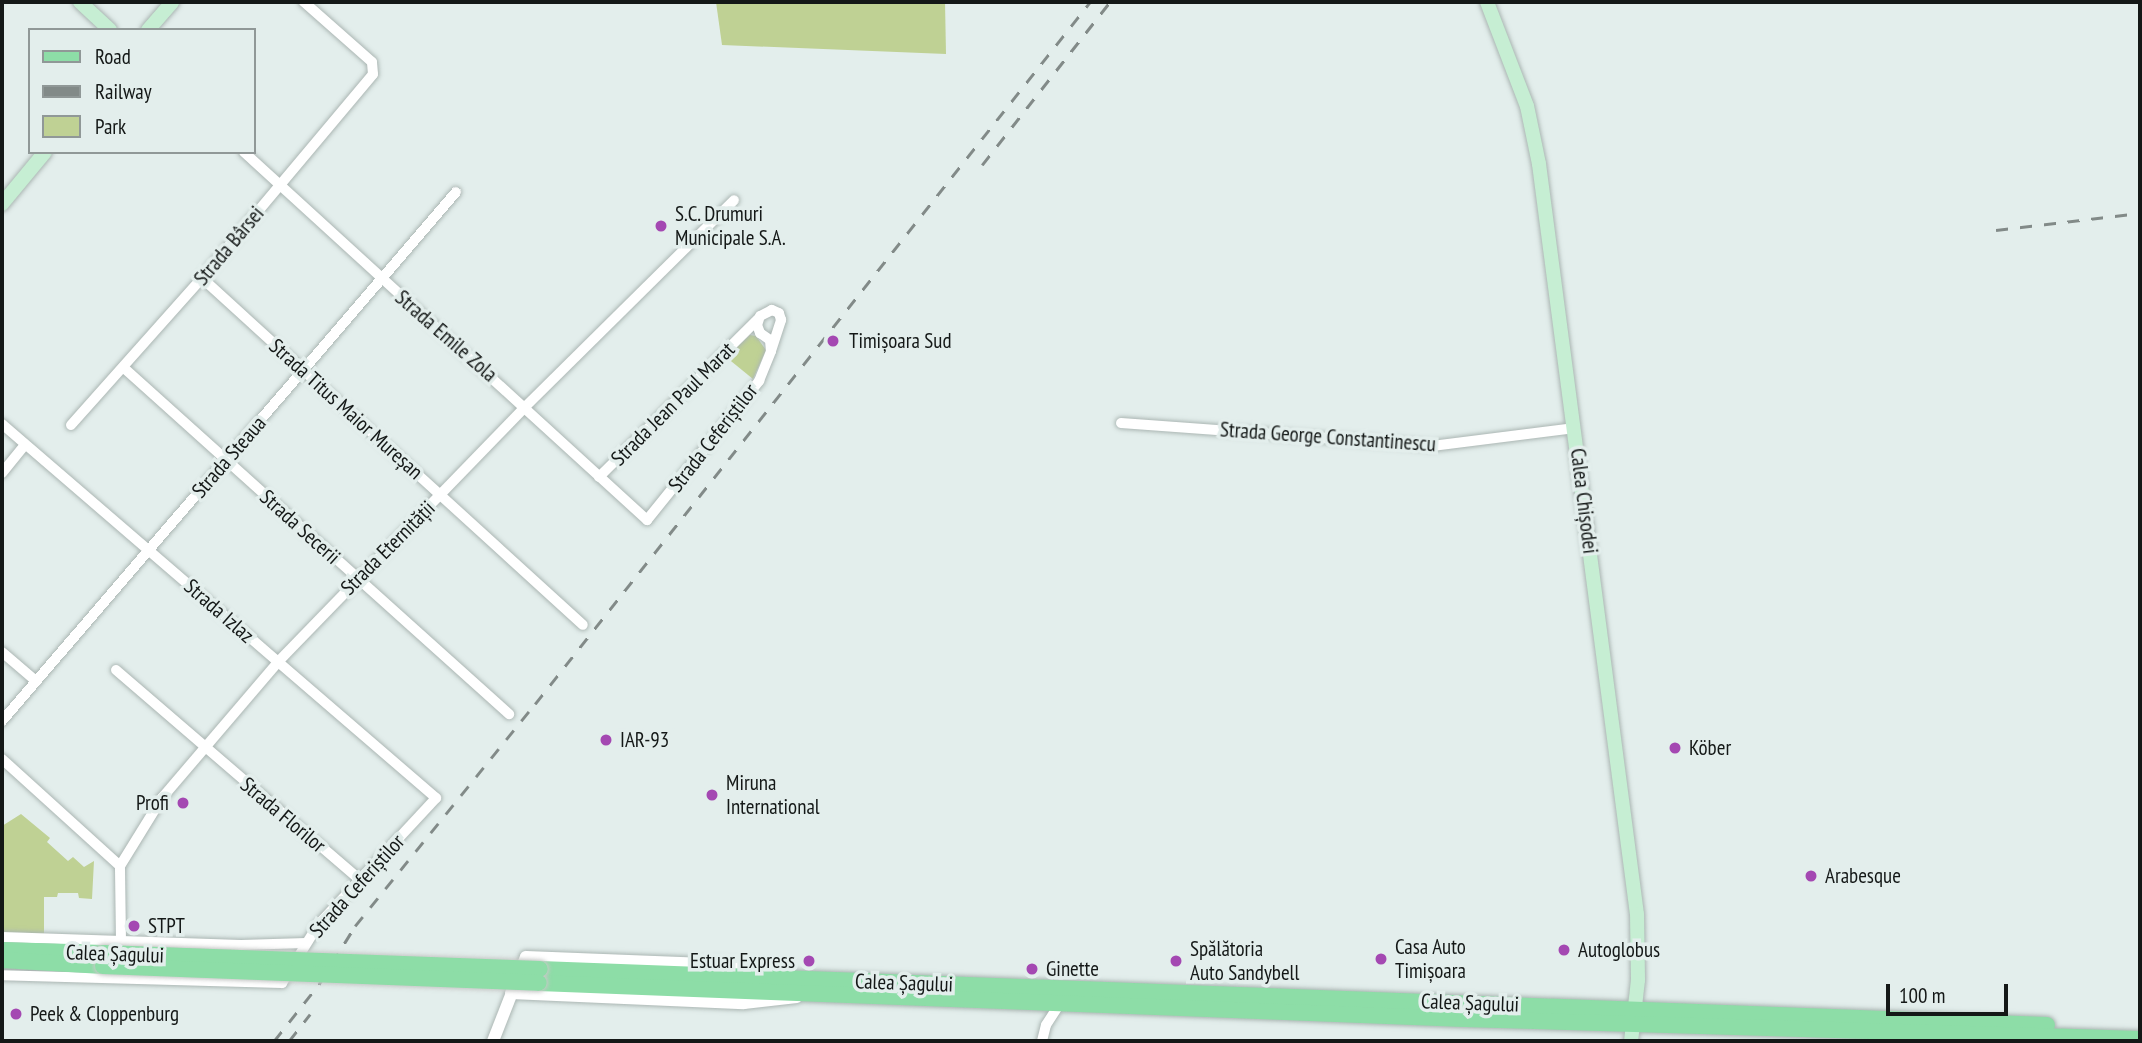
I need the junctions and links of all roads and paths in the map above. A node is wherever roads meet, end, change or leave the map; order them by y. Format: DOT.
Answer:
graph roads {
  1 [pos="80,2"];
  2 [pos="172,2"];
  3 [pos="304,2"];
  4 [pos="1487,2"];
  5 [pos="108,28"];
  6 [pos="150,28"];
  7 [pos="43,154"];
  8 [pos="246,154"];
  9 [pos="281,185"];
  10 [pos="456,192"];
  11 [pos="734,200"];
  12 [pos="2,204"];
  13 [pos="202,278"];
  14 [pos="382,279"];
  15 [pos="759,318"];
  16 [pos="779,330"];
  17 [pos="747,331"];
  18 [pos="763,335"];
  19 [pos="771,351"];
  20 [pos="124,368"];
  21 [pos="303,371"];
  22 [pos="525,407"];
  23 [pos="1121,422"];
  24 [pos="2,424"];
  25 [pos="71,425"];
  26 [pos="1575,428"];
  27 [pos="26,445"];
  28 [pos="225,461"];
  29 [pos="2,473"];
  30 [pos="599,477"];
  31 [pos="441,494"];
  32 [pos="647,520"];
  33 [pos="148,551"];
  34 [pos="358,578"];
  35 [pos="583,625"];
  36 [pos="2,652"];
  37 [pos="278,662"];
  38 [pos="116,670"];
  39 [pos="36,681"];
  40 [pos="509,714"];
  41 [pos="2,721"];
  42 [pos="206,748"];
  43 [pos="2,759"];
  44 [pos="2,773"];
  45 [pos="18,774"];
  46 [pos="436,799"];
  47 [pos="120,866"];
  48 [pos="361,881"];
  49 [pos="2,937"];
  50 [pos="121,940"];
  51 [pos="213,943"];
  52 [pos="306,943"];
  53 [pos="2,950"];
  54 [pos="2,960"];
  55 [pos="103,960"];
  56 [pos="2,975"];
  57 [pos="539,976"];
  58 [pos="800,979"];
  59 [pos="211,980"];
  60 [pos="511,993"];
  61 [pos="812,993"];
  62 [pos="1037,1001"];
  63 [pos="1062,1002"];
  64 [pos="1636,1016"];
  65 [pos="1046,1025"];
  66 [pos="2140,1029"];
  67 [pos="2140,1040"];
  68 [pos="493,1041"];
  69 [pos="1041,1041"];
  70 [pos="1631,1041"];
  1 -- 5 [label="main road"];
  2 -- 6 [label="main road"];
  3 -- 9 [label="street, Strada Bârsei"];
  4 -- 26 [label="main road, Calea Chișodei"];
  7 -- 12 [label="main road"];
  8 -- 9 [label="street, Strada Emile Zola"];
  9 -- 13 [label="street, Strada Bârsei"];
  9 -- 14 [label="street, Strada Emile Zola"];
  10 -- 14 [label="street, Strada Steaua"];
  11 -- 22 [label="street, Strada Eternității"];
  13 -- 20 [label="street, Strada Bârsei"];
  13 -- 21 [label="street, Strada Titus Maior Mureșan"];
  14 -- 21 [label="street, Strada Steaua"];
  14 -- 22 [label="street, Strada Emile Zola"];
  15 -- 16 [label="street"];
  15 -- 17 [label="street, Strada Jean Paul Marat"];
  15 -- 18 [label="street"];
  16 -- 18 [label="street"];
  16 -- 19 [label="street, Strada Ceferiștilor"];
  17 -- 18 [label="street"];
  17 -- 30 [label="street, Strada Jean Paul Marat"];
  18 -- 19 [label="street"];
  19 -- 32 [label="street, Strada Ceferiștilor"];
  20 -- 25 [label="street, Strada Bârsei"];
  20 -- 28 [label="street, Strada Secerii"];
  21 -- 28 [label="street, Strada Steaua"];
  21 -- 31 [label="street, Strada Titus Maior Mureșan"];
  22 -- 30 [label="street, Strada Emile Zola"];
  22 -- 31 [label="street, Strada Eternității"];
  23 -- 26 [label="street, Strada George Constantinescu"];
  24 -- 27 [label="street, Strada Izlaz"];
  26 -- 64 [label="main road, Calea Chișodei"];
  27 -- 29 [label="street"];
  27 -- 33 [label="street, Strada Izlaz"];
  28 -- 33 [label="street, Strada Steaua"];
  28 -- 34 [label="street, Strada Secerii"];
  30 -- 32 [label="street, Strada Emile Zola"];
  31 -- 34 [label="street, Strada Eternității"];
  31 -- 35 [label="street, Strada Titus Maior Mureșan"];
  33 -- 37 [label="street, Strada Izlaz"];
  33 -- 39 [label="street, Strada Steaua"];
  34 -- 37 [label="street, Strada Eternității"];
  34 -- 40 [label="street, Strada Secerii"];
  36 -- 39 [label="street"];
  37 -- 42 [label="street, Strada Eternității"];
  37 -- 46 [label="street, Strada Izlaz"];
  38 -- 42 [label="street, Strada Florilor"];
  39 -- 41 [label="street, Strada Steaua"];
  42 -- 47 [label="street, Strada Eternității"];
  42 -- 48 [label="street, Strada Florilor"];
  43 -- 45 [label="street"];
  44 -- 45 [label="street"];
  45 -- 47 [label="street"];
  46 -- 48 [label="street, Strada Ceferiștilor"];
  47 -- 50 [label="street"];
  48 -- 52 [label="street, Strada Ceferiștilor"];
  49 -- 50 [label="street, Calea Șagului"];
  50 -- 51 [label="street, Calea Șagului"];
  51 -- 52 [label="street, Calea Șagului"];
  51 -- 59 [label="street"];
  52 -- 59 [label="street, Calea Șagului"];
  53 -- 55 [label="main road, Calea Șagului"];
  54 -- 55 [label="main road, Calea Șagului"];
  55 -- 57 [label="main road, Calea Șagului, bridge"];
  56 -- 59 [label="street, Calea Șagului"];
  57 -- 58 [label="main road, Calea Șagului"];
  57 -- 61 [label="main road, Calea Șagului"];
  58 -- 60 [label="street, Calea Șagului"];
  58 -- 64 [label="main road, Calea Șagului"];
  60 -- 61 [label="street, Calea Șagului"];
  60 -- 68 [label="street"];
  61 -- 62 [label="main road, Calea Șagului"];
  62 -- 63 [label="main road, Calea Șagului"];
  62 -- 65 [label="street"];
  63 -- 64 [label="main road, Calea Șagului"];
  63 -- 65 [label="street"];
  64 -- 66 [label="main road, Calea Șagului"];
  64 -- 67 [label="main road, Calea Șagului"];
  64 -- 70 [label="main road, Calea Chișodei"];
  65 -- 69 [label="street"];
}
